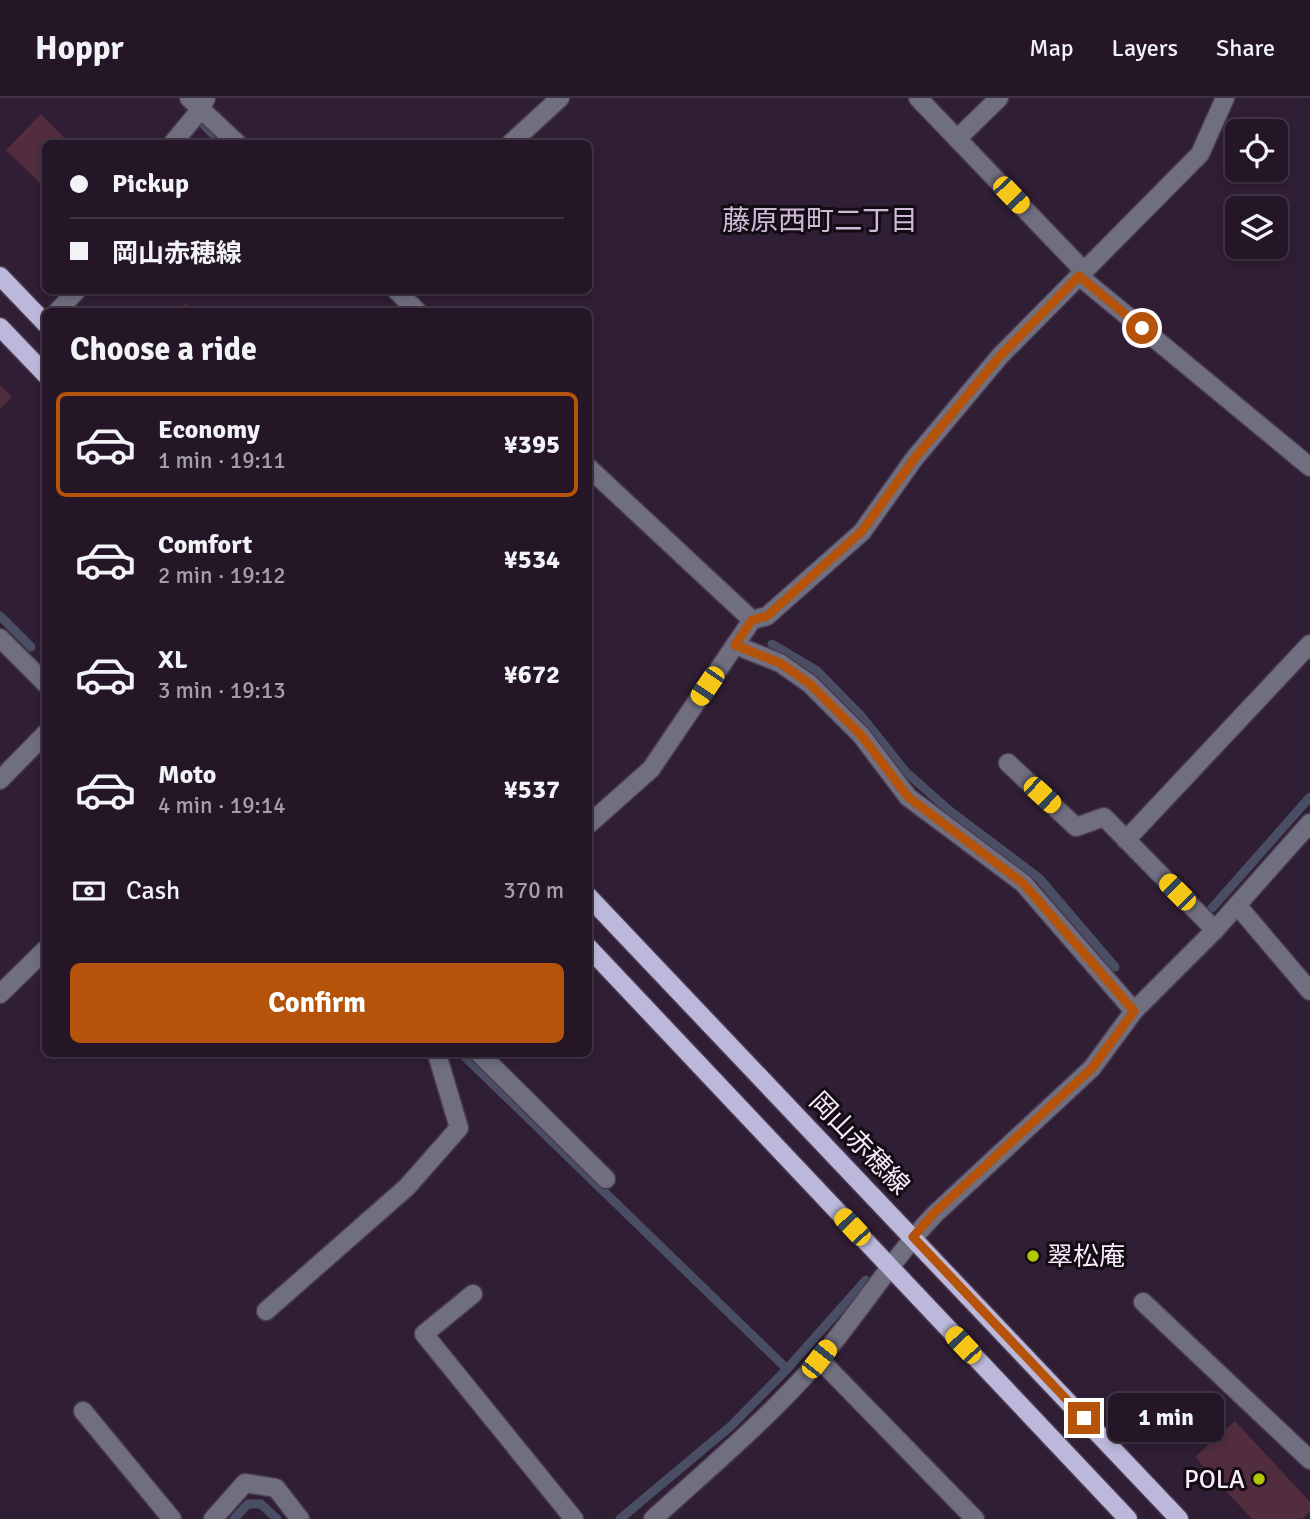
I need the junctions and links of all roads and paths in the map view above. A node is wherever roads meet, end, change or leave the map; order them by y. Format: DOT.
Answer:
graph roads {
  1 [pos="560,98"];
  2 [pos="918,98"];
  3 [pos="999,98"];
  4 [pos="1225,98"];
  5 [pos="199,102"];
  6 [pos="957,139"];
  7 [pos="175,140"];
  8 [pos="234,140"];
  9 [pos="514,140"];
  10 [pos="1081,274"];
  11 [pos="0,276"];
  12 [pos="73,294"];
  13 [pos="400,294"];
  14 [pos="61,308"];
  15 [pos="414,308"];
  16 [pos="42,320"];
  17 [pos="0,327"];
  18 [pos="42,371"];
  19 [pos="1310,467"];
  20 [pos="592,471"];
  21 [pos="752,620"];
  22 [pos="0,638"];
  23 [pos="1310,644"];
  24 [pos="735,645"];
  25 [pos="42,680"];
  26 [pos="42,737"];
  27 [pos="1008,763"];
  28 [pos="0,780"];
  29 [pos="592,821"];
  30 [pos="1310,823"];
  31 [pos="1126,840"];
  32 [pos="592,900"];
  33 [pos="1237,905"];
  34 [pos="1215,930"];
  35 [pos="592,951"];
  36 [pos="42,953"];
  37 [pos="1310,991"];
  38 [pos="0,994"];
  39 [pos="1134,1011"];
  40 [pos="438,1057"];
  41 [pos="483,1057"];
  42 [pos="606,1179"];
  43 [pos="913,1237"];
  44 [pos="890,1267"];
  45 [pos="472,1294"];
  46 [pos="1143,1302"];
  47 [pos="266,1311"];
  48 [pos="819,1359"];
  49 [pos="83,1411"];
  50 [pos="1310,1460"];
  51 [pos="172,1519"];
  52 [pos="213,1519"];
  53 [pos="300,1519"];
  54 [pos="574,1519"];
  55 [pos="653,1519"];
  56 [pos="975,1519"];
  57 [pos="1128,1519"];
  58 [pos="1179,1519"];
  1 -- 9 [label="street"];
  2 -- 6 [label="street"];
  3 -- 6 [label="street"];
  4 -- 10 [label="street"];
  5 -- 7 [label="street"];
  5 -- 8 [label="street"];
  6 -- 10 [label="street"];
  10 -- 19 [label="street"];
  10 -- 21 [label="street"];
  11 -- 16 [label="main road"];
  12 -- 14 [label="street"];
  13 -- 15 [label="street"];
  17 -- 18 [label="main road"];
  20 -- 21 [label="street"];
  21 -- 24 [label="street"];
  22 -- 25 [label="street"];
  23 -- 31 [label="street"];
  24 -- 29 [label="street"];
  24 -- 39 [label="street"];
  26 -- 28 [label="street"];
  27 -- 31 [label="street"];
  30 -- 33 [label="street"];
  31 -- 34 [label="street"];
  32 -- 43 [label="main road, 岡山赤穂線"];
  33 -- 34 [label="street"];
  33 -- 37 [label="street"];
  34 -- 39 [label="street"];
  35 -- 44 [label="main road"];
  36 -- 38 [label="street"];
  39 -- 43 [label="street"];
  40 -- 47 [label="street"];
  41 -- 42 [label="street"];
  43 -- 44 [label="street"];
  43 -- 58 [label="main road, 岡山赤穂線"];
  44 -- 48 [label="street"];
  44 -- 57 [label="main road"];
  45 -- 54 [label="street"];
  46 -- 50 [label="street"];
  48 -- 55 [label="street"];
  48 -- 56 [label="street"];
  49 -- 51 [label="street"];
  52 -- 53 [label="street"];
}
